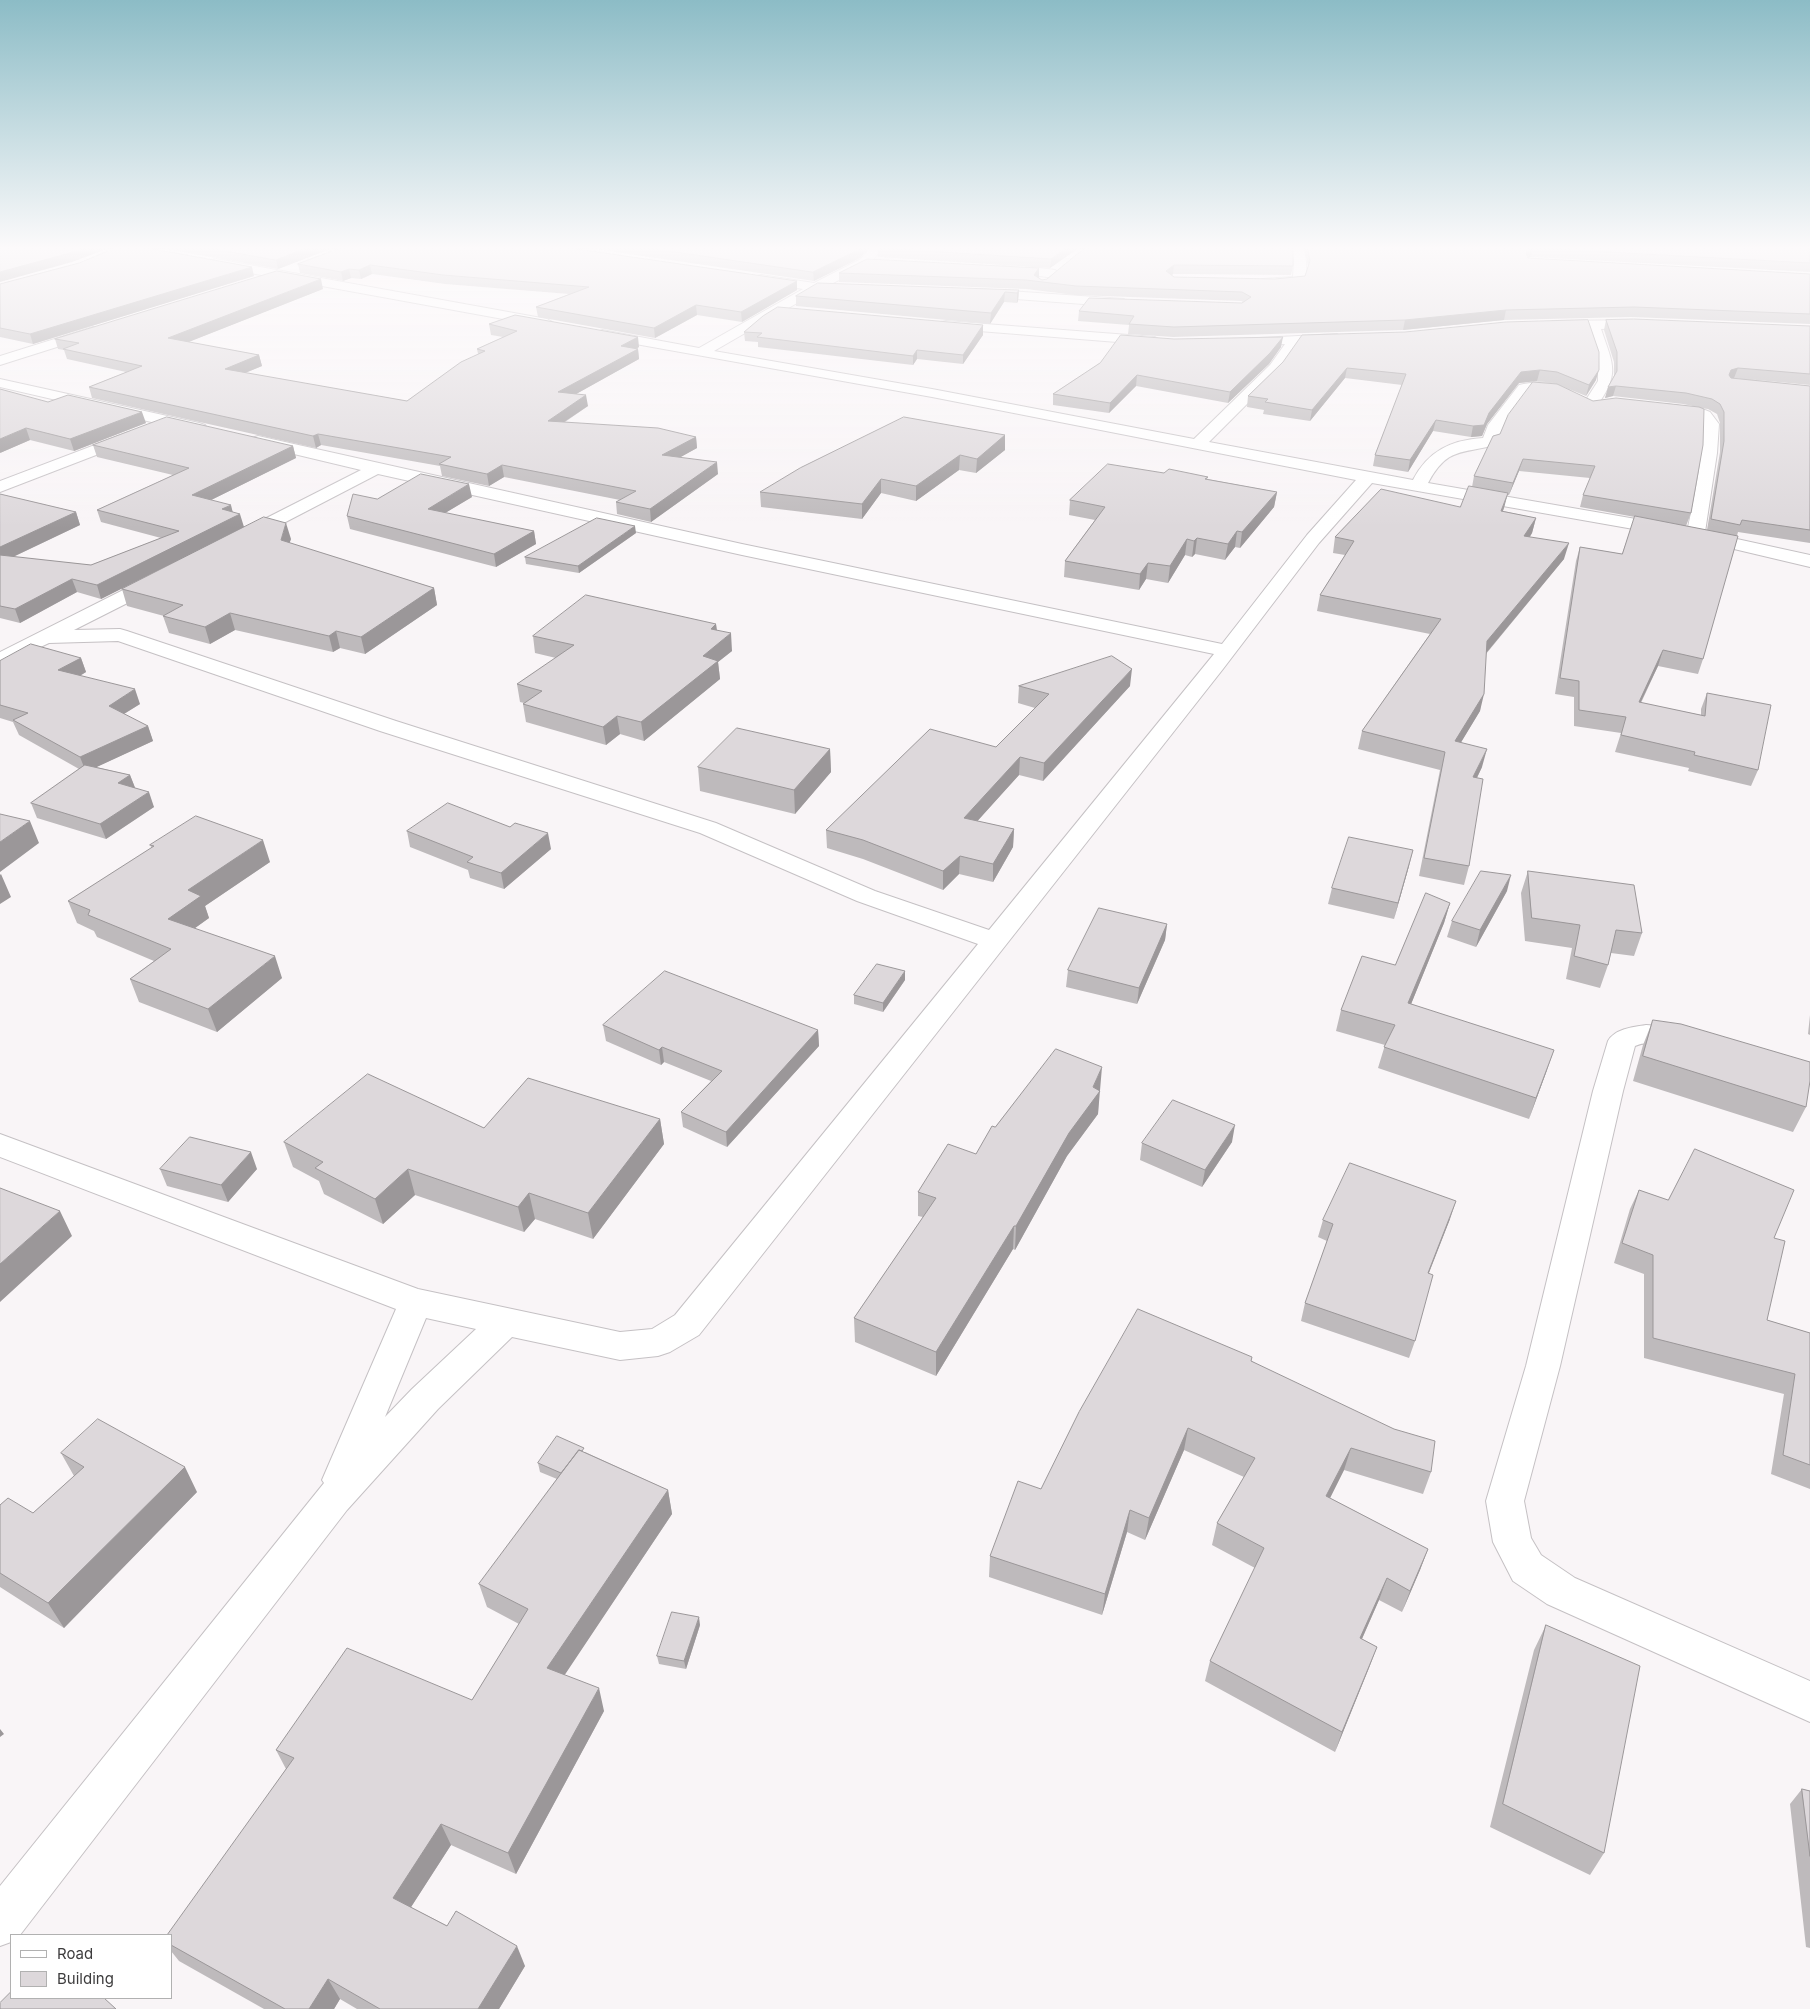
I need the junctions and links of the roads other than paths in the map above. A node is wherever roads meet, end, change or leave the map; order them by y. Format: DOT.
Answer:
graph roads {
  1 [pos="1295,340"];
  2 [pos="63,341"];
  3 [pos="634,341"];
  4 [pos="723,341"];
  5 [pos="1145,341"];
  6 [pos="1598,341"];
  7 [pos="1173,343"];
  8 [pos="701,354"];
  9 [pos="0,361"];
  10 [pos="0,383"];
  11 [pos="1612,403"];
  12 [pos="1590,406"];
  13 [pos="1654,408"];
  14 [pos="170,421"];
  15 [pos="217,432"];
  16 [pos="244,438"];
  17 [pos="1197,445"];
  18 [pos="375,469"];
  19 [pos="1368,477"];
  20 [pos="1418,486"];
  21 [pos="0,487"];
  22 [pos="1696,535"];
  23 [pos="227,545"];
  24 [pos="1810,561"];
  25 [pos="174,572"];
  26 [pos="105,607"];
  27 [pos="120,635"];
  28 [pos="48,637"];
  29 [pos="1227,651"];
  30 [pos="0,660"];
  31 [pos="995,941"];
  32 [pos="1710,1049"];
  33 [pos="0,1145"];
  34 [pos="416,1302"];
  35 [pos="505,1322"];
  36 [pos="334,1498"];
  37 [pos="1810,1702"];
  38 [pos="0,1923"];
  1 -- 17 [label="street"];
  2 -- 9 [label="street"];
  3 -- 8 [label="street"];
  4 -- 8 [label="street"];
  5 -- 7 [label="street"];
  6 -- 12 [label="street"];
  8 -- 17 [label="street"];
  10 -- 14 [label="street"];
  11 -- 12 [label="street"];
  12 -- 20 [label="street"];
  13 -- 22 [label="street"];
  14 -- 15 [label="street"];
  14 -- 21 [label="street"];
  16 -- 18 [label="street"];
  17 -- 19 [label="street"];
  18 -- 23 [label="street"];
  18 -- 29 [label="street"];
  19 -- 20 [label="street"];
  19 -- 29 [label="street"];
  20 -- 22 [label="street"];
  22 -- 24 [label="street"];
  25 -- 26 [label="street"];
  26 -- 27 [label="street"];
  26 -- 28 [label="street"];
  27 -- 28 [label="street"];
  27 -- 31 [label="street"];
  28 -- 30 [label="street"];
  29 -- 31 [label="street"];
  31 -- 35 [label="street"];
  32 -- 37 [label="street"];
  33 -- 34 [label="street"];
  34 -- 35 [label="street"];
  34 -- 36 [label="street"];
  35 -- 36 [label="street"];
  36 -- 38 [label="street"];
}
